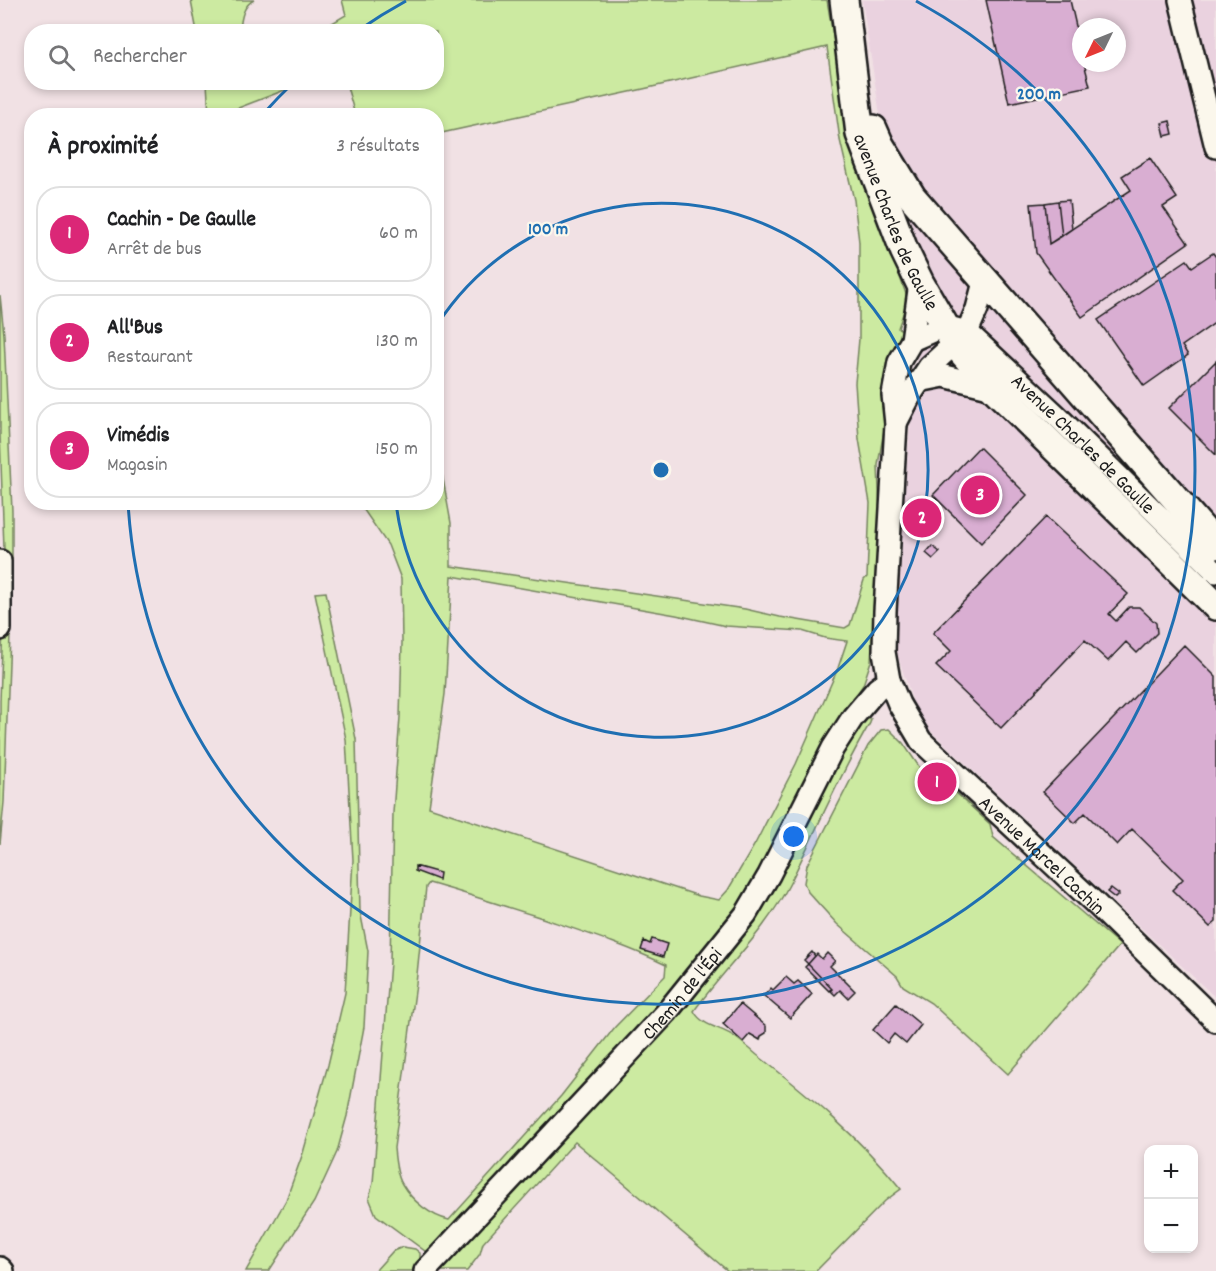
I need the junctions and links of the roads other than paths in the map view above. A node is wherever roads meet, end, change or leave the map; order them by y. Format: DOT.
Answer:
graph roads {
  1 [pos="844,0"];
  2 [pos="1179,0"];
  3 [pos="856,92"];
  4 [pos="1216,147"];
  5 [pos="984,282"];
  6 [pos="920,283"];
  7 [pos="955,334"];
  8 [pos="912,340"];
  9 [pos="919,381"];
  10 [pos="994,388"];
  11 [pos="896,424"];
  12 [pos="1216,545"];
  13 [pos="0,561"];
  14 [pos="1216,572"];
  15 [pos="1216,606"];
  16 [pos="0,629"];
  17 [pos="889,680"];
  18 [pos="1216,1021"];
  19 [pos="425,1271"];
  1 -- 3 [label="main road, avenue Charles de Gaulle"];
  2 -- 4 [label="street"];
  3 -- 5 [label="main road, avenue Charles de Gaulle"];
  3 -- 6 [label="main road, avenue Charles de Gaulle"];
  5 -- 7 [label="street, Avenue Marcel Cachin"];
  5 -- 12 [label="main road, Avenue Charles de Gaulle"];
  6 -- 7 [label="main road, avenue Charles de Gaulle"];
  6 -- 8 [label="street, Avenue Marcel Cachin"];
  7 -- 8 [label="street"];
  7 -- 9 [label="street, Avenue Marcel Cachin"];
  7 -- 10 [label="main road, Avenue Charles de Gaulle"];
  7 -- 14 [label="street, Avenue Charles de Gaulle"];
  8 -- 11 [label="street, Avenue Marcel Cachin"];
  9 -- 10 [label="street"];
  9 -- 11 [label="street, Avenue Marcel Cachin"];
  10 -- 15 [label="main road, Avenue Charles de Gaulle"];
  11 -- 17 [label="street, Avenue Marcel Cachin"];
  13 -- 16 [label="street"];
  17 -- 18 [label="street, Avenue Marcel Cachin"];
  17 -- 19 [label="street, Chemin de l'Épi"];
}
